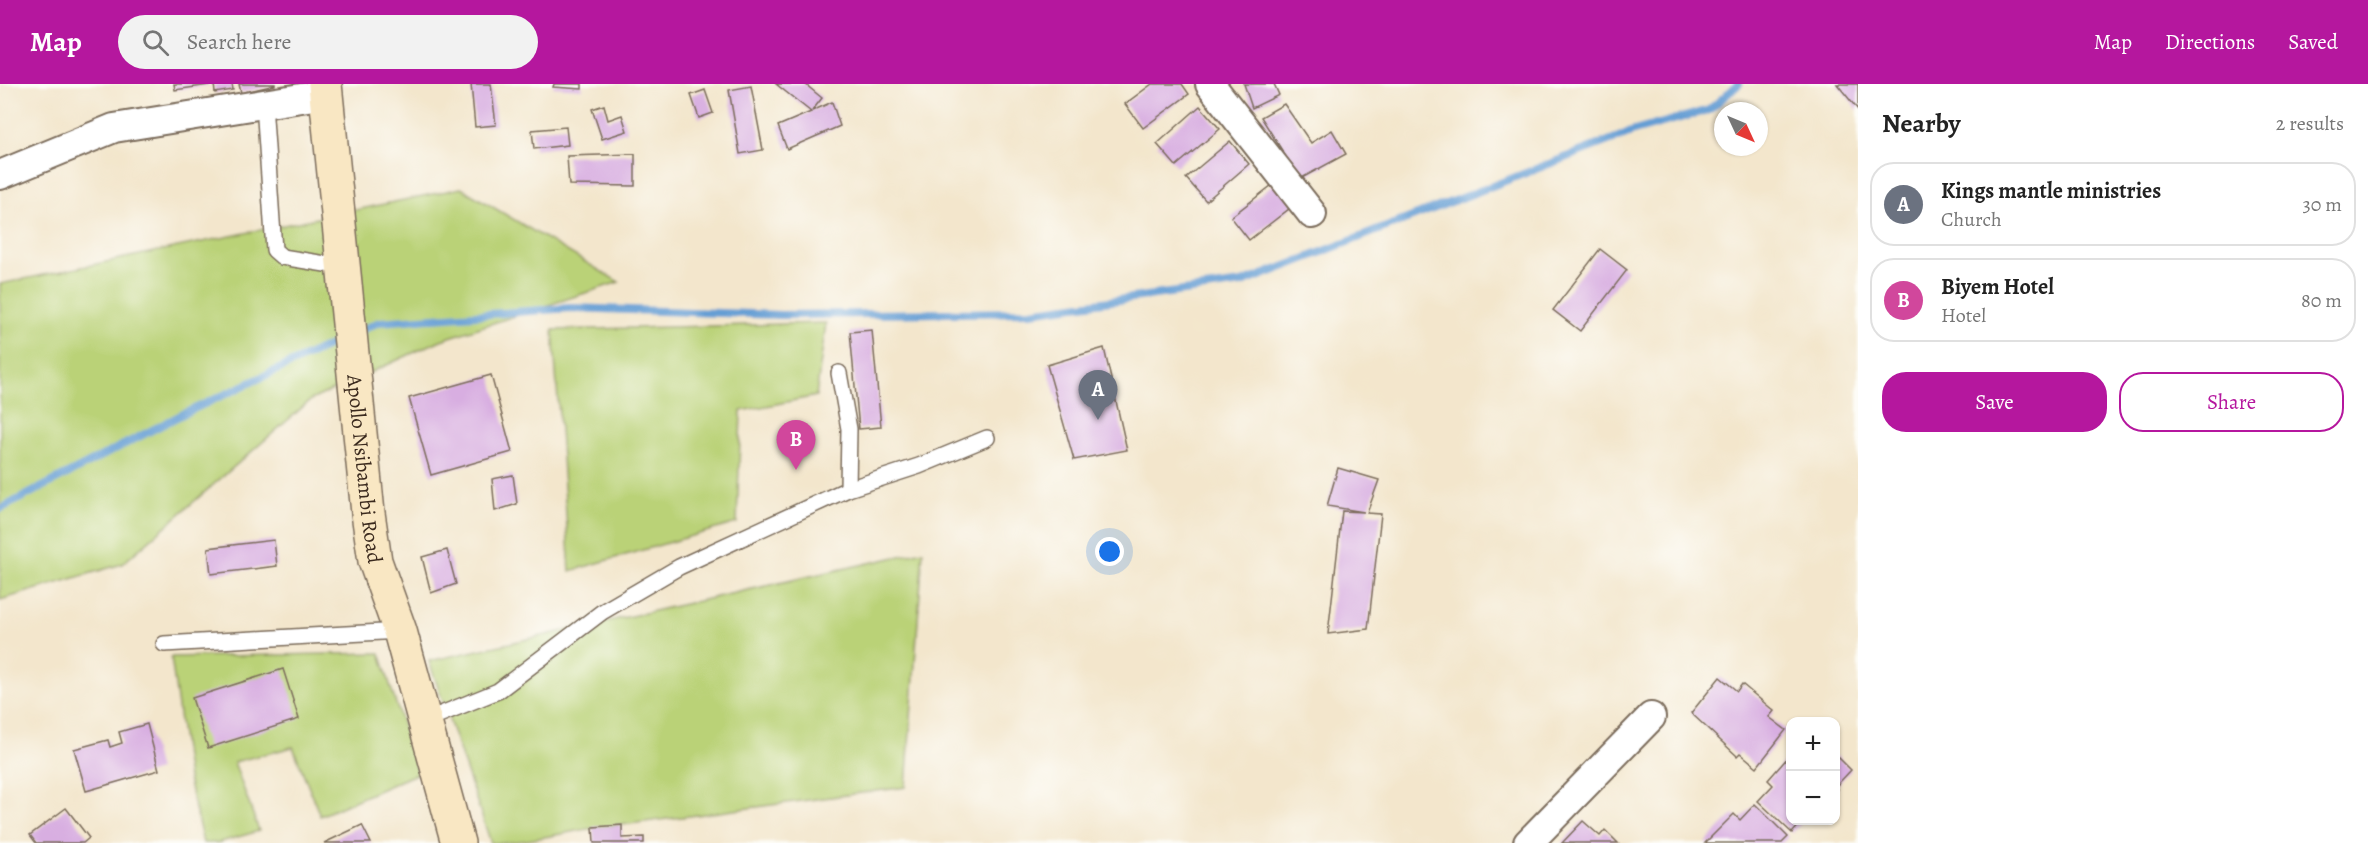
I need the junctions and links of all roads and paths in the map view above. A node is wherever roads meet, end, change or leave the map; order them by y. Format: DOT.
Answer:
graph roads {
  1 [pos="1210,84"];
  2 [pos="325,89"];
  3 [pos="264,104"];
  4 [pos="0,175"];
  5 [pos="1312,214"];
  6 [pos="344,267"];
  7 [pos="839,373"];
  8 [pos="987,438"];
  9 [pos="848,489"];
  10 [pos="400,631"];
  11 [pos="164,644"];
  12 [pos="1651,717"];
  13 [pos="424,721"];
  14 [pos="458,843"];
  15 [pos="1528,843"];
  1 -- 5 [label="street"];
  2 -- 3 [label="street"];
  2 -- 6 [label="street, Apollo Nsibambi Road"];
  3 -- 4 [label="street"];
  3 -- 6 [label="lane"];
  6 -- 10 [label="street, Apollo Nsibambi Road"];
  7 -- 9 [label="lane"];
  8 -- 9 [label="lane"];
  9 -- 13 [label="lane"];
  10 -- 11 [label="lane"];
  10 -- 13 [label="street, Apollo Nsibambi Road"];
  12 -- 15 [label="street"];
  13 -- 14 [label="street, Apollo Nsibambi Road"];
}
